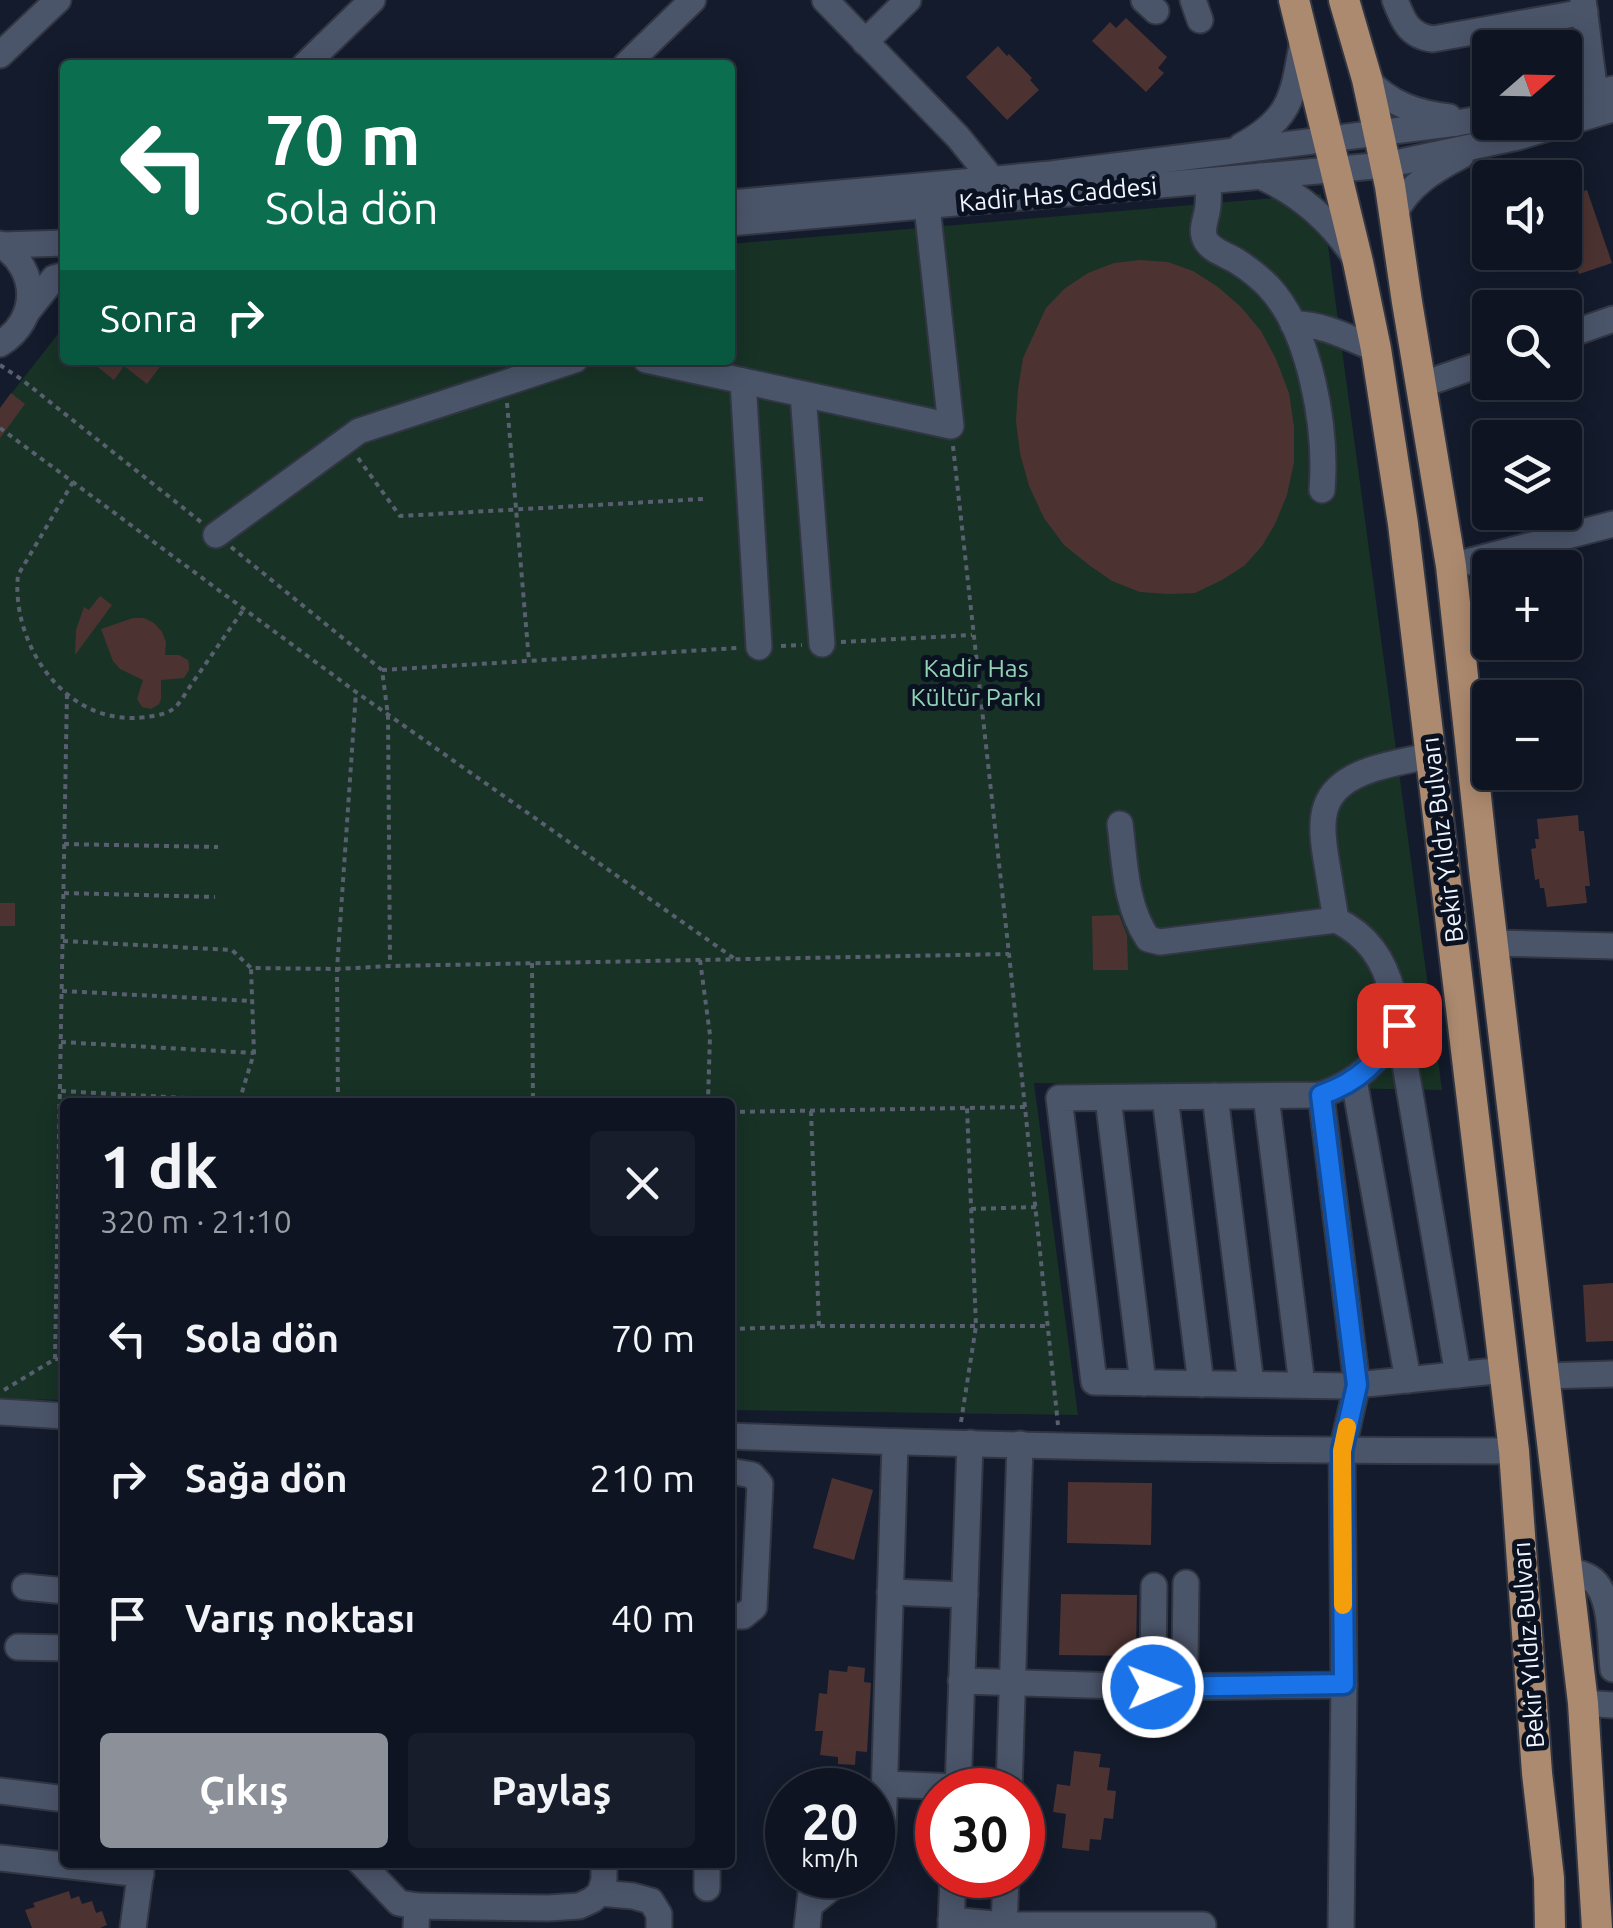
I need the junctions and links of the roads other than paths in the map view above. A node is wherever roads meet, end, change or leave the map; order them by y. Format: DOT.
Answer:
graph roads {
  1 [pos="58,0"];
  2 [pos="372,0"];
  3 [pos="693,0"];
  4 [pos="825,0"];
  5 [pos="908,0"];
  6 [pos="1294,0"];
  7 [pos="1344,0"];
  8 [pos="1396,0"];
  9 [pos="1584,6"];
  10 [pos="1303,35"];
  11 [pos="865,42"];
  12 [pos="0,55"];
  13 [pos="311,60"];
  14 [pos="631,60"];
  15 [pos="1367,79"];
  16 [pos="1607,97"];
  17 [pos="1582,99"];
  18 [pos="1582,108"];
  19 [pos="1472,131"];
  20 [pos="1379,132"];
  21 [pos="1472,133"];
  22 [pos="1472,135"];
  23 [pos="1328,139"];
  24 [pos="1472,139"];
  25 [pos="1226,152"];
  26 [pos="1386,164"];
  27 [pos="1336,170"];
  28 [pos="1260,176"];
  29 [pos="992,179"];
  30 [pos="1208,181"];
  31 [pos="735,203"];
  32 [pos="926,206"];
  33 [pos="1395,214"];
  34 [pos="735,223"];
  35 [pos="60,243"];
  36 [pos="2,244"];
  37 [pos="1358,262"];
  38 [pos="60,276"];
  39 [pos="27,312"];
  40 [pos="1613,319"];
  41 [pos="1293,324"];
  42 [pos="1582,330"];
  43 [pos="1,349"];
  44 [pos="1376,349"];
  45 [pos="561,365"];
  46 [pos="669,365"];
  47 [pos="1472,367"];
  48 [pos="743,381"];
  49 [pos="1421,385"];
  50 [pos="804,394"];
  51 [pos="1322,490"];
  52 [pos="1613,524"];
  53 [pos="216,535"];
  54 [pos="1451,566"];
  55 [pos="822,644"];
  56 [pos="758,647"];
  57 [pos="1432,755"];
  58 [pos="1120,824"];
  59 [pos="1336,920"];
  60 [pos="1493,943"];
  61 [pos="1613,946"];
  62 [pos="1399,1025"];
  63 [pos="1354,1080"];
  64 [pos="1321,1095"];
  65 [pos="1215,1096"];
  66 [pos="1266,1096"];
  67 [pos="1165,1097"];
  68 [pos="1108,1098"];
  69 [pos="1505,1370"];
  70 [pos="1613,1374"];
  71 [pos="1458,1375"];
  72 [pos="1544,1376"];
  73 [pos="1408,1380"];
  74 [pos="1144,1383"];
  75 [pos="1201,1384"];
  76 [pos="1251,1384"];
  77 [pos="1302,1385"];
  78 [pos="1357,1385"];
  79 [pos="0,1412"];
  80 [pos="60,1416"];
  81 [pos="735,1436"];
  82 [pos="894,1442"];
  83 [pos="964,1443"];
  84 [pos="1020,1444"];
  85 [pos="1342,1451"];
  86 [pos="1514,1451"];
  87 [pos="735,1472"];
  88 [pos="1567,1570"];
  89 [pos="12,1582"];
  90 [pos="1186,1583"];
  91 [pos="1154,1586"];
  92 [pos="60,1590"];
  93 [pos="890,1592"];
  94 [pos="966,1595"];
  95 [pos="735,1616"];
  96 [pos="8,1643"];
  97 [pos="60,1648"];
  98 [pos="1153,1656"];
  99 [pos="1613,1669"];
  100 [pos="960,1681"];
  101 [pos="1013,1682"];
  102 [pos="1344,1684"];
  103 [pos="1153,1687"];
  104 [pos="1598,1704"];
  105 [pos="885,1768"];
  106 [pos="958,1768"];
  107 [pos="1010,1768"];
  108 [pos="0,1791"];
  109 [pos="60,1798"];
  110 [pos="1602,1842"];
  111 [pos="0,1859"];
  112 [pos="60,1863"];
  113 [pos="142,1868"];
  114 [pos="366,1868"];
  115 [pos="604,1868"];
  116 [pos="600,1893"];
  117 [pos="825,1898"];
  118 [pos="953,1898"];
  119 [pos="1005,1898"];
  120 [pos="416,1917"];
  121 [pos="808,1917"];
  122 [pos="951,1924"];
  123 [pos="1203,1925"];
  124 [pos="1004,1926"];
  125 [pos="133,1928"];
  126 [pos="659,1928"];
  127 [pos="1342,1928"];
  128 [pos="1550,1928"];
  129 [pos="1597,1928"];
  1 -- 12 [label="street"];
  2 -- 13 [label="street"];
  3 -- 14 [label="street"];
  4 -- 11 [label="street"];
  5 -- 11 [label="street"];
  6 -- 10 [label="main road, Bekir Yıldız Bulvarı"];
  7 -- 15 [label="main road, Bekir Yıldız Bulvarı"];
  8 -- 9 [label="street"];
  9 -- 16 [label="street"];
  10 -- 23 [label="main road, Bekir Yıldız Bulvarı"];
  10 -- 25 [label="street"];
  11 -- 29 [label="street"];
  15 -- 19 [label="street"];
  15 -- 20 [label="main road, Bekir Yıldız Bulvarı"];
  16 -- 17 [label="street"];
  16 -- 18 [label="street"];
  20 -- 21 [label="street, Kadir Has Caddesi"];
  20 -- 23 [label="street, Kadir Has Caddesi"];
  20 -- 26 [label="main road, Bekir Yıldız Bulvarı"];
  22 -- 26 [label="street, Kadir Has Caddesi"];
  23 -- 25 [label="street, Kadir Has Caddesi"];
  23 -- 27 [label="main road, Bekir Yıldız Bulvarı"];
  24 -- 33 [label="street"];
  25 -- 29 [label="street, Kadir Has Caddesi"];
  26 -- 27 [label="street, Kadir Has Caddesi"];
  26 -- 33 [label="main road, Bekir Yıldız Bulvarı"];
  27 -- 28 [label="street, Kadir Has Caddesi"];
  27 -- 37 [label="main road, Bekir Yıldız Bulvarı"];
  28 -- 30 [label="street, Kadir Has Caddesi"];
  28 -- 37 [label="street"];
  29 -- 31 [label="street, Kadir Has Caddesi"];
  30 -- 32 [label="street, Kadir Has Caddesi"];
  30 -- 41 [label="street"];
  32 -- 34 [label="street, Kadir Has Caddesi"];
  32 -- 50 [label="street"];
  33 -- 49 [label="main road, Bekir Yıldız Bulvarı"];
  35 -- 36 [label="street"];
  36 -- 39 [label="street"];
  37 -- 44 [label="main road, Bekir Yıldız Bulvarı"];
  38 -- 39 [label="street"];
  39 -- 43 [label="street"];
  40 -- 42 [label="street"];
  41 -- 44 [label="street"];
  41 -- 51 [label="street"];
  44 -- 57 [label="main road, Bekir Yıldız Bulvarı"];
  45 -- 53 [label="street"];
  46 -- 48 [label="street"];
  47 -- 49 [label="street"];
  48 -- 50 [label="street"];
  48 -- 56 [label="street"];
  49 -- 54 [label="main road, Bekir Yıldız Bulvarı"];
  50 -- 55 [label="street"];
  52 -- 54 [label="street"];
  54 -- 60 [label="main road, Bekir Yıldız Bulvarı"];
  57 -- 59 [label="street"];
  57 -- 69 [label="main road, Bekir Yıldız Bulvarı"];
  58 -- 59 [label="street"];
  59 -- 62 [label="street"];
  60 -- 61 [label="street"];
  60 -- 72 [label="main road, Bekir Yıldız Bulvarı"];
  62 -- 63 [label="street"];
  62 -- 71 [label="street"];
  63 -- 64 [label="street"];
  63 -- 73 [label="street"];
  64 -- 66 [label="street"];
  64 -- 78 [label="street"];
  65 -- 66 [label="street"];
  65 -- 67 [label="street"];
  65 -- 76 [label="street"];
  66 -- 77 [label="street"];
  67 -- 68 [label="street"];
  67 -- 75 [label="street"];
  68 -- 74 [label="street"];
  68 -- 74 [label="street"];
  69 -- 71 [label="street"];
  69 -- 86 [label="main road, Bekir Yıldız Bulvarı"];
  70 -- 72 [label="street"];
  71 -- 73 [label="street"];
  72 -- 88 [label="main road, Bekir Yıldız Bulvarı"];
  73 -- 78 [label="street"];
  74 -- 75 [label="street"];
  75 -- 76 [label="street"];
  76 -- 77 [label="street"];
  77 -- 78 [label="street"];
  78 -- 85 [label="street"];
  79 -- 80 [label="street"];
  81 -- 82 [label="street"];
  82 -- 83 [label="street"];
  82 -- 93 [label="street"];
  83 -- 84 [label="street"];
  83 -- 94 [label="street"];
  84 -- 85 [label="street"];
  84 -- 101 [label="street"];
  85 -- 86 [label="street"];
  85 -- 102 [label="street"];
  86 -- 128 [label="main road, Bekir Yıldız Bulvarı"];
  87 -- 95 [label="street"];
  88 -- 99 [label="street"];
  88 -- 104 [label="main road, Bekir Yıldız Bulvarı"];
  89 -- 92 [label="street"];
  90 -- 98 [label="street"];
  91 -- 98 [label="street"];
  93 -- 94 [label="street"];
  93 -- 105 [label="street"];
  94 -- 100 [label="street"];
  96 -- 97 [label="street"];
  98 -- 103 [label="street"];
  100 -- 101 [label="street"];
  100 -- 106 [label="street"];
  101 -- 103 [label="street"];
  101 -- 107 [label="street"];
  102 -- 103 [label="street"];
  102 -- 127 [label="street"];
  104 -- 110 [label="main road, Bekir Yıldız Bulvarı"];
  108 -- 109 [label="street"];
  110 -- 129 [label="main road, Bekir Yıldız Bulvarı"];
  111 -- 112 [label="street"];
  113 -- 125 [label="street"];
  114 -- 120 [label="street"];
  115 -- 116 [label="street"];
  116 -- 120 [label="street"];
  116 -- 126 [label="street"];
  117 -- 121 [label="street"];
  118 -- 122 [label="street"];
  119 -- 124 [label="street"];
  122 -- 124 [label="street"];
  123 -- 124 [label="street"];
}
